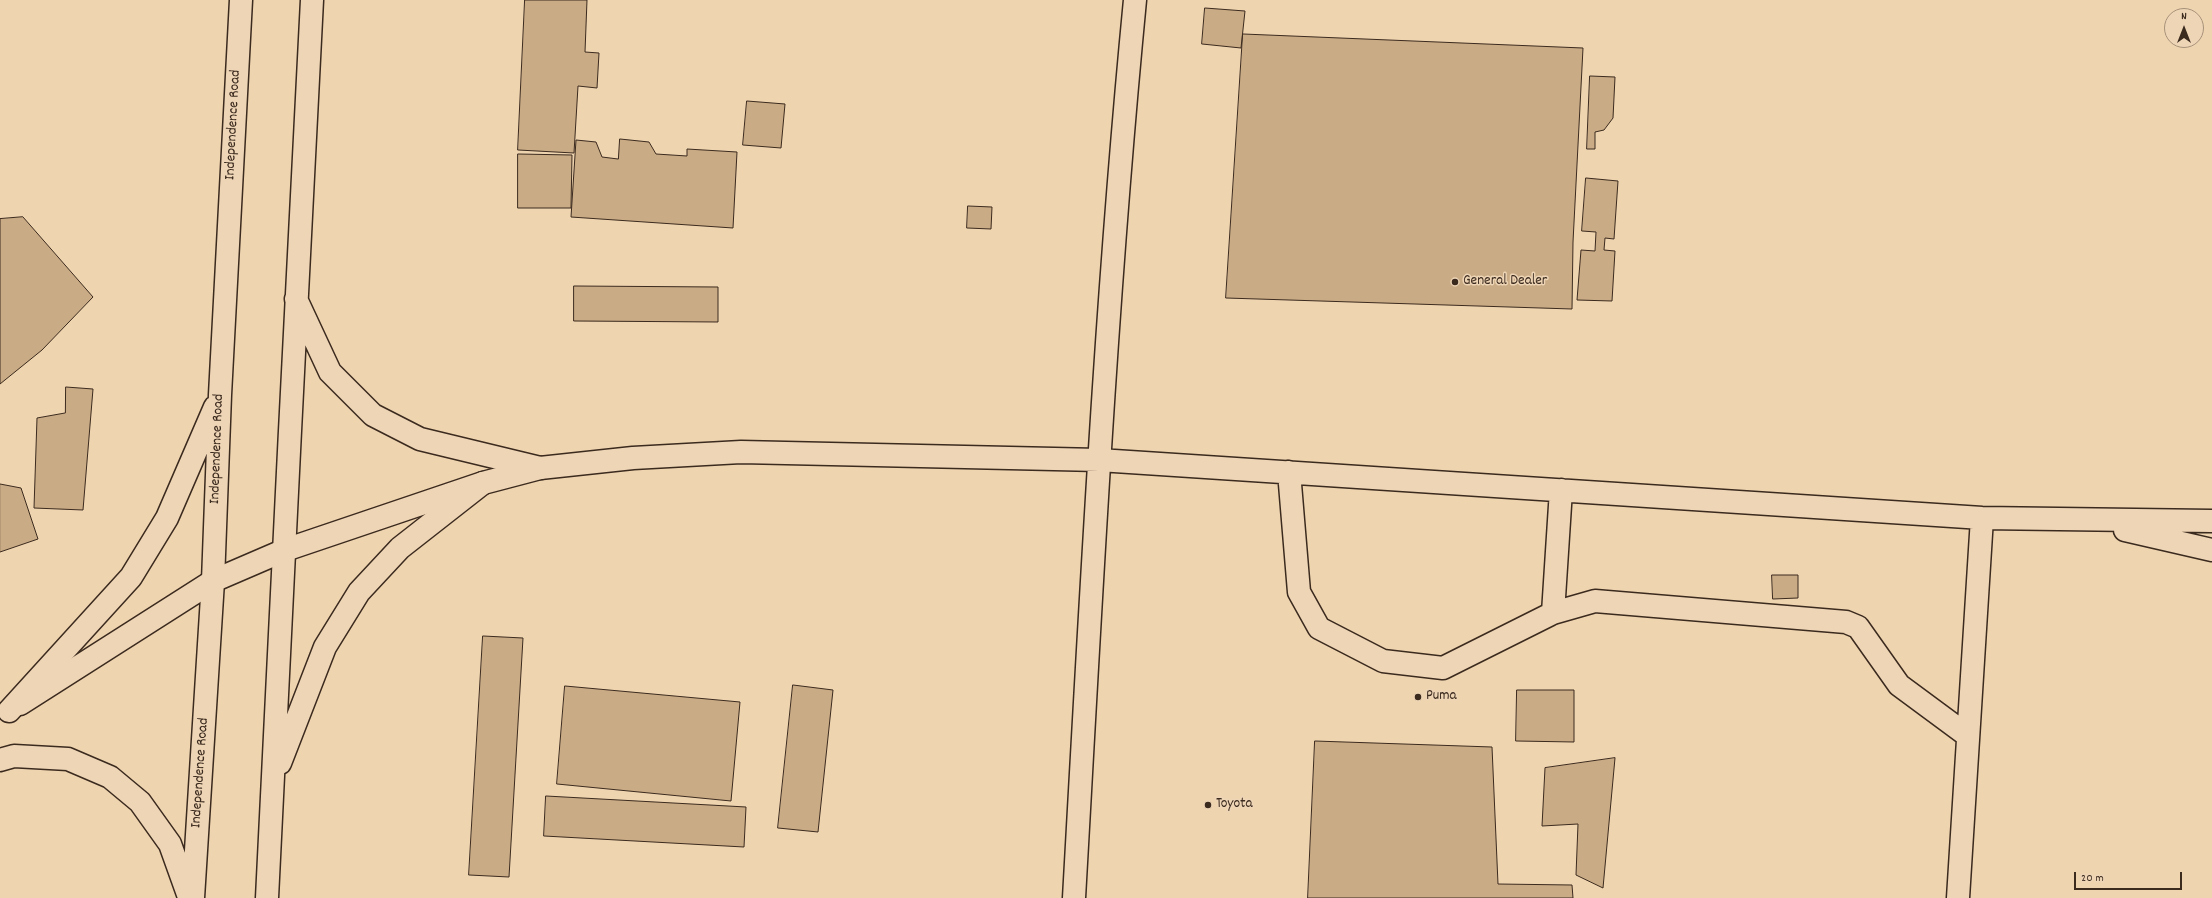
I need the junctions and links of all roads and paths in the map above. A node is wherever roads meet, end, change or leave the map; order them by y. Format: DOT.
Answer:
graph roads {
  1 [pos="241,0"];
  2 [pos="312,0"];
  3 [pos="1134,0"];
  4 [pos="295,296"];
  5 [pos="220,395"];
  6 [pos="1099,460"];
  7 [pos="540,468"];
  8 [pos="1289,472"];
  9 [pos="483,483"];
  10 [pos="1561,490"];
  11 [pos="1982,518"];
  12 [pos="2087,521"];
  13 [pos="2212,522"];
  14 [pos="285,550"];
  15 [pos="2212,550"];
  16 [pos="213,581"];
  17 [pos="1553,613"];
  18 [pos="5,713"];
  19 [pos="1968,736"];
  20 [pos="0,760"];
  21 [pos="273,782"];
  22 [pos="191,898"];
  23 [pos="266,898"];
  24 [pos="1074,898"];
  25 [pos="1958,898"];
  1 -- 5 [label="street, Independence Road"];
  2 -- 4 [label="street"];
  3 -- 6 [label="street"];
  4 -- 7 [label="street"];
  4 -- 14 [label="street"];
  5 -- 16 [label="street, Independence Road"];
  5 -- 18 [label="street"];
  6 -- 7 [label="street"];
  6 -- 8 [label="street"];
  6 -- 24 [label="street"];
  7 -- 9 [label="street"];
  8 -- 10 [label="street"];
  8 -- 17 [label="street"];
  9 -- 14 [label="street"];
  9 -- 21 [label="street"];
  10 -- 11 [label="street"];
  10 -- 17 [label="street"];
  11 -- 12 [label="street"];
  11 -- 19 [label="street"];
  12 -- 13 [label="street"];
  12 -- 15 [label="street"];
  14 -- 16 [label="street"];
  14 -- 21 [label="street"];
  16 -- 18 [label="street"];
  16 -- 22 [label="street, Independence Road"];
  17 -- 19 [label="street"];
  19 -- 25 [label="street"];
  20 -- 22 [label="street"];
  21 -- 23 [label="street"];
}
